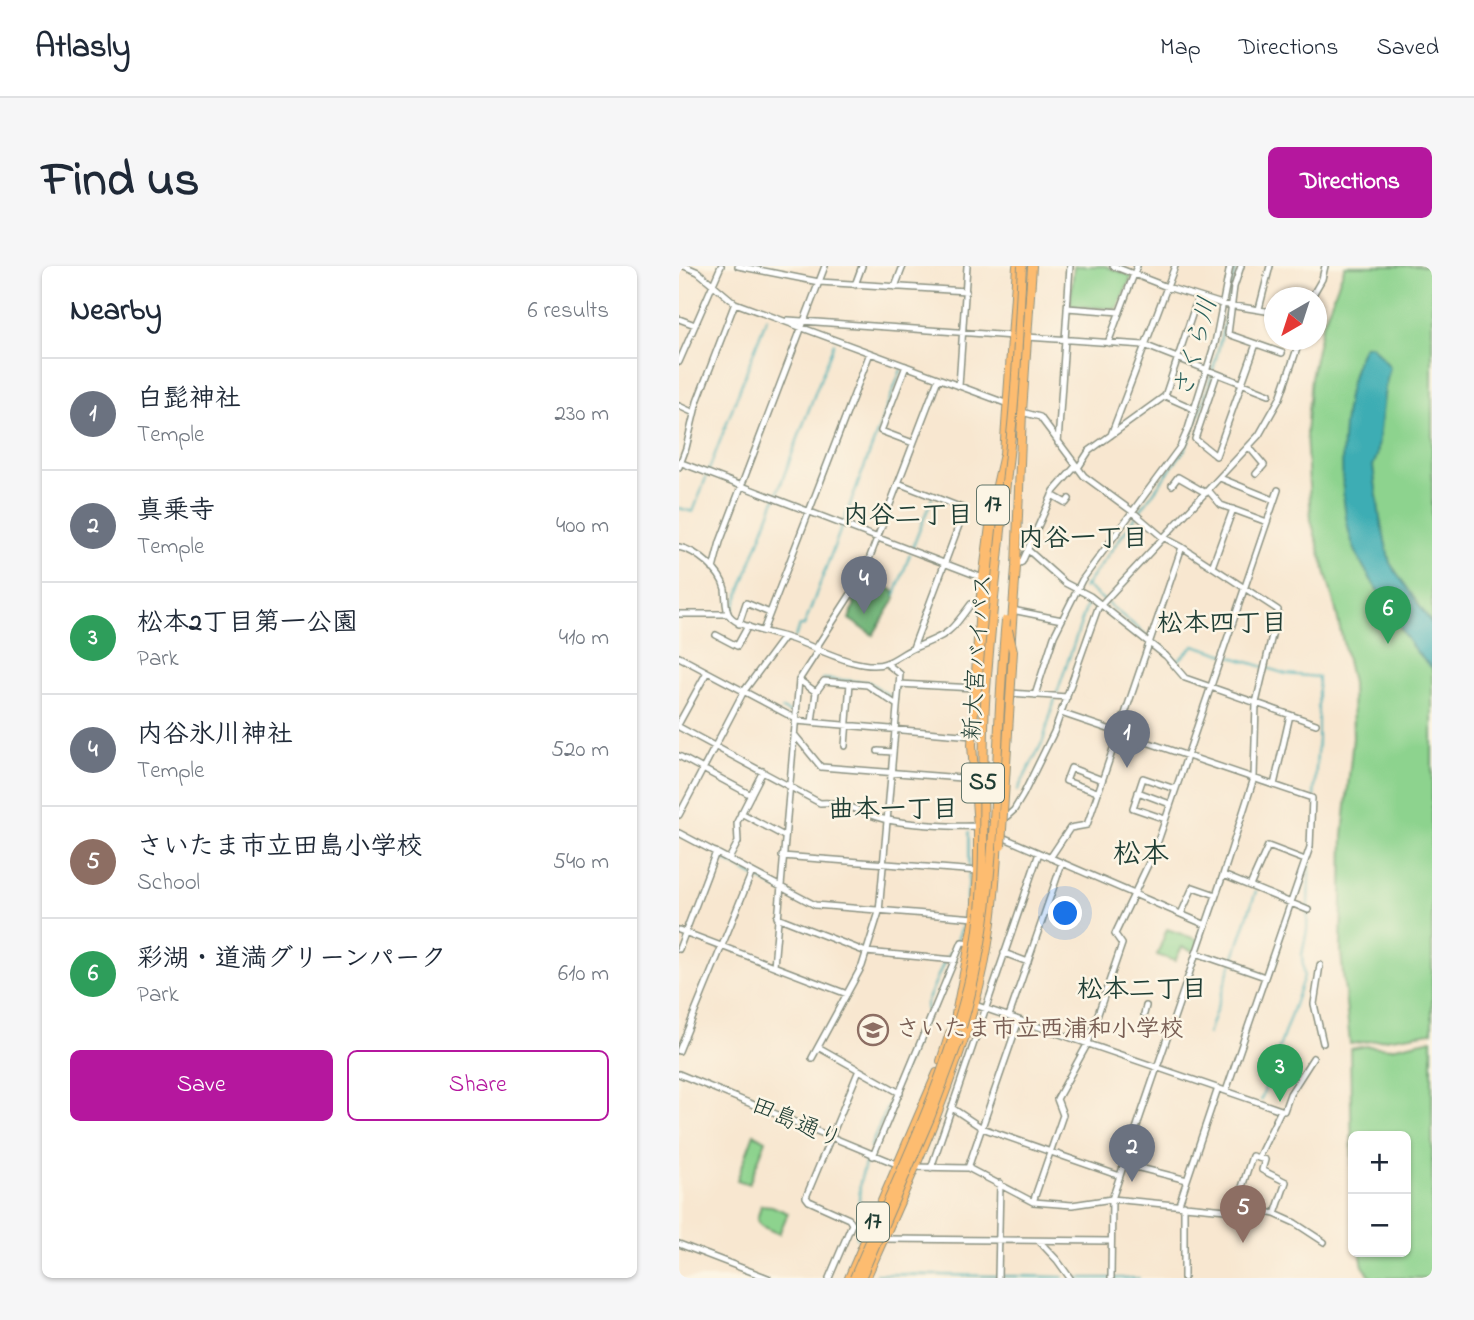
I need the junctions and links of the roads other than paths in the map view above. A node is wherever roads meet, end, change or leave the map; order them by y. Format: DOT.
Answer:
graph roads {
  1 [pos="684,266"];
  2 [pos="720,266"];
  3 [pos="737,266"];
  4 [pos="825,266"];
  5 [pos="862,266"];
  6 [pos="903,266"];
  7 [pos="967,266"];
  8 [pos="1020,266"];
  9 [pos="1030,266"];
  10 [pos="1070,266"];
  11 [pos="1113,266"];
  12 [pos="1137,266"];
  13 [pos="1175,266"];
  14 [pos="1230,266"];
  15 [pos="1241,266"];
  16 [pos="1270,266"];
  17 [pos="1325,266"];
  18 [pos="1135,274"];
  19 [pos="819,282"];
  20 [pos="713,285"];
  21 [pos="855,285"];
  22 [pos="895,287"];
  23 [pos="1167,287"];
  24 [pos="1317,287"];
  25 [pos="965,291"];
  26 [pos="1198,297"];
  27 [pos="735,303"];
  28 [pos="1227,305"];
  29 [pos="1067,308"];
  30 [pos="1259,309"];
  31 [pos="1264,310"];
  32 [pos="1121,312"];
  33 [pos="679,319"];
  34 [pos="803,324"];
  35 [pos="695,325"];
  36 [pos="963,332"];
  37 [pos="1013,336"];
  38 [pos="1027,337"];
  39 [pos="1065,340"];
  40 [pos="1108,343"];
  41 [pos="1256,344"];
  42 [pos="1144,345"];
  43 [pos="1297,350"];
  44 [pos="870,353"];
  45 [pos="1282,353"];
  46 [pos="1178,359"];
  47 [pos="679,362"];
  48 [pos="906,366"];
  49 [pos="1212,372"];
  50 [pos="938,379"];
  51 [pos="1242,383"];
  52 [pos="959,386"];
  53 [pos="1269,394"];
  54 [pos="1165,396"];
  55 [pos="1008,404"];
  56 [pos="679,406"];
  57 [pos="1194,409"];
  58 [pos="1022,412"];
  59 [pos="694,413"];
  60 [pos="1111,435"];
  61 [pos="913,443"];
  62 [pos="1058,443"];
  63 [pos="1249,447"];
  64 [pos="680,464"];
  65 [pos="1077,467"];
  66 [pos="1256,474"];
  67 [pos="1220,478"];
  68 [pos="898,483"];
  69 [pos="1172,485"];
  70 [pos="741,486"];
  71 [pos="1278,490"];
  72 [pos="1207,492"];
  73 [pos="1052,495"];
  74 [pos="1003,499"];
  75 [pos="1069,499"];
  76 [pos="1274,500"];
  77 [pos="1233,509"];
  78 [pos="809,512"];
  79 [pos="1136,514"];
  80 [pos="1267,522"];
  81 [pos="1165,537"];
  82 [pos="877,538"];
  83 [pos="679,547"];
  84 [pos="1182,547"];
  85 [pos="1028,550"];
  86 [pos="945,564"];
  87 [pos="1016,565"];
  88 [pos="1212,567"];
  89 [pos="713,569"];
  90 [pos="983,578"];
  91 [pos="1245,588"];
  92 [pos="1081,591"];
  93 [pos="1102,602"];
  94 [pos="980,603"];
  95 [pos="1012,610"];
  96 [pos="770,613"];
  97 [pos="681,614"];
  98 [pos="728,614"];
  99 [pos="1006,620"];
  100 [pos="1062,620"];
  101 [pos="679,621"];
  102 [pos="739,624"];
  103 [pos="748,626"];
  104 [pos="763,631"];
  105 [pos="716,635"];
  106 [pos="784,637"];
  107 [pos="1150,640"];
  108 [pos="913,648"];
  109 [pos="818,649"];
  110 [pos="679,657"];
  111 [pos="886,663"];
  112 [pos="707,672"];
  113 [pos="799,680"];
  114 [pos="850,683"];
  115 [pos="899,684"];
  116 [pos="1211,687"];
  117 [pos="975,688"];
  118 [pos="744,691"];
  119 [pos="816,692"];
  120 [pos="1006,693"];
  121 [pos="1035,695"];
  122 [pos="1067,697"];
  123 [pos="1256,703"];
  124 [pos="897,705"];
  125 [pos="1061,713"];
  126 [pos="1290,715"];
  127 [pos="796,720"];
  128 [pos="813,722"];
  129 [pos="1316,724"];
  130 [pos="679,725"];
  131 [pos="846,725"];
  132 [pos="895,730"];
  133 [pos="1118,732"];
  134 [pos="794,734"];
  135 [pos="973,741"];
  136 [pos="845,746"];
  137 [pos="716,747"];
  138 [pos="878,751"];
  139 [pos="893,752"];
  140 [pos="1187,755"];
  141 [pos="679,756"];
  142 [pos="704,769"];
  143 [pos="763,771"];
  144 [pos="891,772"];
  145 [pos="1254,778"];
  146 [pos="974,779"];
  147 [pos="1102,780"];
  148 [pos="789,785"];
  149 [pos="1274,785"];
  150 [pos="1175,789"];
  151 [pos="1097,792"];
  152 [pos="1138,792"];
  153 [pos="751,795"];
  154 [pos="1001,798"];
  155 [pos="1170,804"];
  156 [pos="1014,810"];
  157 [pos="741,813"];
  158 [pos="679,815"];
  159 [pos="887,820"];
  160 [pos="1165,820"];
  161 [pos="999,823"];
  162 [pos="978,827"];
  163 [pos="679,832"];
  164 [pos="999,835"];
  165 [pos="784,836"];
  166 [pos="716,852"];
  167 [pos="1039,853"];
  168 [pos="782,856"];
  169 [pos="1050,858"];
  170 [pos="729,859"];
  171 [pos="1305,860"];
  172 [pos="1062,863"];
  173 [pos="883,864"];
  174 [pos="972,871"];
  175 [pos="752,872"];
  176 [pos="1223,876"];
  177 [pos="1250,886"];
  178 [pos="780,887"];
  179 [pos="995,894"];
  180 [pos="1135,894"];
  181 [pos="1216,895"];
  182 [pos="1290,903"];
  183 [pos="1308,910"];
  184 [pos="879,912"];
  185 [pos="1181,914"];
  186 [pos="777,917"];
  187 [pos="969,918"];
  188 [pos="1206,925"];
  189 [pos="682,931"];
  190 [pos="972,943"];
  191 [pos="723,946"];
  192 [pos="679,948"];
  193 [pos="866,952"];
  194 [pos="1004,953"];
  195 [pos="1196,953"];
  196 [pos="955,960"];
  197 [pos="1028,962"];
  198 [pos="1320,965"];
  199 [pos="774,966"];
  200 [pos="1265,977"];
  201 [pos="847,994"];
  202 [pos="975,1005"];
  203 [pos="1146,1006"];
  204 [pos="985,1008"];
  205 [pos="1144,1014"];
  206 [pos="1010,1016"];
  207 [pos="1019,1020"];
  208 [pos="1088,1043"];
  209 [pos="1323,1043"];
  210 [pos="818,1047"];
  211 [pos="679,1051"];
  212 [pos="812,1058"];
  213 [pos="1314,1058"];
  214 [pos="1157,1067"];
  215 [pos="859,1070"];
  216 [pos="679,1074"];
  217 [pos="1218,1088"];
  218 [pos="1226,1091"];
  219 [pos="900,1093"];
  220 [pos="952,1108"];
  221 [pos="1281,1110"];
  222 [pos="982,1128"];
  223 [pos="831,1139"];
  224 [pos="1050,1152"];
  225 [pos="873,1156"];
  226 [pos="1258,1158"];
  227 [pos="1124,1164"];
  228 [pos="898,1165"];
  229 [pos="915,1167"];
  230 [pos="931,1168"];
  231 [pos="968,1168"];
  232 [pos="1120,1176"];
  233 [pos="1187,1180"];
  234 [pos="1000,1183"];
  235 [pos="1112,1199"];
  236 [pos="1033,1202"];
  237 [pos="1181,1205"];
  238 [pos="1235,1209"];
  239 [pos="1275,1214"];
  240 [pos="884,1238"];
  241 [pos="999,1240"];
  242 [pos="1039,1241"];
  243 [pos="1111,1241"];
  244 [pos="1324,1242"];
  245 [pos="679,1244"];
  246 [pos="768,1278"];
  247 [pos="829,1278"];
  248 [pos="852,1278"];
  249 [pos="863,1278"];
  250 [pos="998,1278"];
  251 [pos="1070,1278"];
  252 [pos="1111,1278"];
  253 [pos="1184,1278"];
  1 -- 20 [label="street"];
  2 -- 20 [label="street"];
  3 -- 19 [label="street"];
  4 -- 19 [label="street"];
  5 -- 21 [label="street"];
  6 -- 22 [label="street"];
  7 -- 25 [label="street"];
  8 -- 37 [label="highway, 新大宮バイパス / 17"];
  8 -- 74 [label="highway, S5, bridge"];
  9 -- 38 [label="highway, 新大宮バイパス / 17"];
  9 -- 99 [label="highway, S5"];
  10 -- 29 [label="street"];
  11 -- 18 [label="street"];
  12 -- 18 [label="street"];
  13 -- 23 [label="street"];
  14 -- 28 [label="street"];
  15 -- 28 [label="street"];
  16 -- 30 [label="street"];
  17 -- 24 [label="street"];
  18 -- 23 [label="street"];
  18 -- 32 [label="street"];
  19 -- 21 [label="street"];
  19 -- 34 [label="street"];
  20 -- 27 [label="street"];
  20 -- 35 [label="street"];
  21 -- 22 [label="street"];
  22 -- 25 [label="street"];
  23 -- 26 [label="street"];
  23 -- 42 [label="street"];
  25 -- 36 [label="street"];
  26 -- 28 [label="street"];
  26 -- 46 [label="street"];
  27 -- 34 [label="street"];
  27 -- 59 [label="street"];
  28 -- 30 [label="street"];
  28 -- 41 [label="street"];
  28 -- 49 [label="street"];
  29 -- 32 [label="street"];
  29 -- 39 [label="street"];
  30 -- 31 [label="street"];
  32 -- 40 [label="street"];
  33 -- 35 [label="street"];
  34 -- 36 [label="street"];
  34 -- 44 [label="street"];
  34 -- 70 [label="street"];
  35 -- 47 [label="street"];
  36 -- 37 [label="street"];
  36 -- 52 [label="street"];
  37 -- 55 [label="highway, 新大宮バイパス / 17"];
  38 -- 39 [label="street"];
  38 -- 58 [label="highway, 新大宮バイパス / 17"];
  39 -- 40 [label="street"];
  39 -- 62 [label="street"];
  40 -- 42 [label="street"];
  41 -- 45 [label="street"];
  41 -- 51 [label="street"];
  42 -- 46 [label="street"];
  42 -- 60 [label="street"];
  43 -- 63 [label="street"];
  44 -- 48 [label="street"];
  44 -- 78 [label="street"];
  46 -- 49 [label="street"];
  46 -- 54 [label="street"];
  48 -- 50 [label="street"];
  48 -- 61 [label="street"];
  49 -- 51 [label="street"];
  49 -- 51 [label="street"];
  49 -- 57 [label="street"];
  50 -- 52 [label="street"];
  50 -- 61 [label="street"];
  51 -- 53 [label="street"];
  52 -- 55 [label="street"];
  54 -- 57 [label="street"];
  54 -- 60 [label="street"];
  55 -- 90 [label="highway, 新大宮バイパス / 17"];
  56 -- 59 [label="street"];
  57 -- 79 [label="street"];
  58 -- 62 [label="street"];
  58 -- 87 [label="highway, 新大宮バイパス / 17"];
  59 -- 64 [label="street"];
  60 -- 65 [label="street"];
  61 -- 68 [label="street"];
  62 -- 65 [label="street"];
  63 -- 66 [label="street"];
  63 -- 67 [label="street"];
  64 -- 70 [label="street"];
  65 -- 73 [label="street"];
  65 -- 79 [label="street"];
  67 -- 72 [label="street"];
  67 -- 76 [label="street"];
  68 -- 82 [label="street"];
  68 -- 86 [label="street"];
  69 -- 72 [label="street"];
  70 -- 78 [label="street"];
  70 -- 89 [label="street"];
  71 -- 76 [label="street"];
  72 -- 77 [label="street"];
  72 -- 81 [label="street"];
  73 -- 75 [label="street"];
  73 -- 85 [label="street"];
  74 -- 135 [label="highway, 17, bridge"];
  74 -- 248 [label="highway, S5, bridge"];
  76 -- 80 [label="street"];
  77 -- 80 [label="street"];
  77 -- 88 [label="street"];
  78 -- 82 [label="street"];
  78 -- 96 [label="street"];
  79 -- 81 [label="street"];
  79 -- 92 [label="street"];
  80 -- 91 [label="street"];
  81 -- 84 [label="street"];
  81 -- 93 [label="street"];
  82 -- 86 [label="street"];
  82 -- 109 [label="street"];
  83 -- 89 [label="street"];
  84 -- 88 [label="street"];
  84 -- 107 [label="street"];
  85 -- 87 [label="street"];
  85 -- 92 [label="street"];
  86 -- 90 [label="street"];
  86 -- 108 [label="street"];
  87 -- 95 [label="highway, 新大宮バイパス / 17"];
  88 -- 91 [label="street"];
  89 -- 98 [label="street"];
  90 -- 94 [label="highway, 新大宮バイパス / 17"];
  91 -- 116 [label="street"];
  91 -- 123 [label="street"];
  92 -- 93 [label="street"];
  92 -- 100 [label="street"];
  93 -- 107 [label="street"];
  93 -- 122 [label="street"];
  94 -- 108 [label="street"];
  94 -- 117 [label="highway, 新大宮バイパス / 17"];
  95 -- 100 [label="street"];
  95 -- 120 [label="highway, 新大宮バイパス / 17"];
  96 -- 102 [label="street"];
  96 -- 104 [label="street"];
  97 -- 98 [label="street"];
  97 -- 101 [label="street"];
  98 -- 102 [label="street"];
  99 -- 179 [label="highway, S5, bridge"];
  99 -- 249 [label="highway, S5, bridge"];
  100 -- 121 [label="street"];
  102 -- 103 [label="street"];
  103 -- 104 [label="street"];
  103 -- 105 [label="street"];
  104 -- 106 [label="street"];
  106 -- 109 [label="street"];
  106 -- 118 [label="street"];
  107 -- 116 [label="street"];
  107 -- 133 [label="street"];
  108 -- 111 [label="street"];
  109 -- 111 [label="street"];
  109 -- 113 [label="street"];
  110 -- 112 [label="street"];
  111 -- 115 [label="street"];
  112 -- 118 [label="street"];
  112 -- 130 [label="street"];
  113 -- 119 [label="street"];
  113 -- 127 [label="street"];
  114 -- 119 [label="street"];
  114 -- 124 [label="street"];
  114 -- 131 [label="street"];
  115 -- 117 [label="street"];
  115 -- 124 [label="street"];
  116 -- 123 [label="street"];
  116 -- 140 [label="street"];
  117 -- 135 [label="highway, 新大宮バイパス / 17"];
  118 -- 127 [label="street"];
  118 -- 137 [label="street"];
  119 -- 128 [label="street"];
  120 -- 121 [label="street"];
  120 -- 154 [label="highway, 新大宮バイパス / 17"];
  121 -- 122 [label="street"];
  122 -- 125 [label="street"];
  123 -- 126 [label="street"];
  123 -- 145 [label="street"];
  124 -- 132 [label="street"];
  125 -- 133 [label="street"];
  125 -- 156 [label="street"];
  126 -- 129 [label="street"];
  126 -- 149 [label="street"];
  127 -- 128 [label="street"];
  127 -- 134 [label="street"];
  128 -- 131 [label="street"];
  130 -- 137 [label="street"];
  131 -- 132 [label="street"];
  131 -- 136 [label="street"];
  132 -- 135 [label="street"];
  132 -- 139 [label="street"];
  133 -- 140 [label="street"];
  133 -- 147 [label="street"];
  134 -- 144 [label="street"];
  134 -- 148 [label="street"];
  135 -- 146 [label="highway, 新大宮バイパス / 17"];
  137 -- 142 [label="street"];
  137 -- 143 [label="street"];
  138 -- 139 [label="street"];
  139 -- 144 [label="street"];
  140 -- 145 [label="street"];
  140 -- 150 [label="street"];
  141 -- 142 [label="street"];
  142 -- 153 [label="street"];
  142 -- 158 [label="street"];
  143 -- 148 [label="street"];
  143 -- 153 [label="street"];
  144 -- 146 [label="street"];
  144 -- 159 [label="street"];
  145 -- 149 [label="street"];
  145 -- 176 [label="street"];
  146 -- 162 [label="highway, 新大宮バイパス / 17"];
  147 -- 151 [label="street"];
  147 -- 151 [label="street"];
  148 -- 159 [label="street"];
  148 -- 165 [label="street"];
  149 -- 171 [label="street"];
  150 -- 152 [label="street"];
  150 -- 155 [label="street"];
  151 -- 169 [label="street"];
  152 -- 155 [label="street"];
  152 -- 160 [label="street"];
  153 -- 157 [label="street"];
  154 -- 156 [label="street"];
  154 -- 161 [label="highway, 新大宮バイパス / 17"];
  155 -- 160 [label="street"];
  156 -- 161 [label="street"];
  157 -- 165 [label="street"];
  157 -- 170 [label="street"];
  159 -- 162 [label="street"];
  159 -- 173 [label="street"];
  160 -- 180 [label="street"];
  161 -- 162 [label="street"];
  161 -- 164 [label="highway, 新大宮バイパス / 17"];
  162 -- 174 [label="highway, 新大宮バイパス / 17"];
  163 -- 166 [label="street"];
  164 -- 167 [label="street"];
  164 -- 179 [label="highway, 新大宮バイパス / 17"];
  165 -- 168 [label="street"];
  166 -- 170 [label="street"];
  166 -- 189 [label="street"];
  167 -- 169 [label="street"];
  167 -- 194 [label="street"];
  168 -- 173 [label="street"];
  168 -- 178 [label="street"];
  169 -- 172 [label="street"];
  170 -- 175 [label="street"];
  171 -- 177 [label="street"];
  171 -- 182 [label="street"];
  172 -- 180 [label="street"];
  172 -- 197 [label="street"];
  173 -- 174 [label="street"];
  173 -- 184 [label="street"];
  174 -- 187 [label="highway, 新大宮バイパス / 17"];
  175 -- 178 [label="street"];
  175 -- 191 [label="street"];
  176 -- 177 [label="street"];
  176 -- 181 [label="street"];
  177 -- 182 [label="street"];
  178 -- 184 [label="street"];
  178 -- 186 [label="street"];
  179 -- 202 [label="highway, 新大宮バイパス / 17"];
  180 -- 185 [label="street"];
  180 -- 208 [label="street"];
  181 -- 185 [label="street"];
  181 -- 188 [label="street"];
  182 -- 183 [label="street"];
  182 -- 200 [label="street"];
  184 -- 187 [label="street"];
  184 -- 193 [label="street"];
  185 -- 188 [label="street"];
  186 -- 193 [label="street"];
  186 -- 199 [label="street"];
  187 -- 190 [label="highway, 新大宮バイパス / 17"];
  188 -- 195 [label="street"];
  189 -- 191 [label="street"];
  189 -- 192 [label="street"];
  190 -- 196 [label="street"];
  190 -- 228 [label="highway, 新大宮バイパス / 17"];
  191 -- 199 [label="street"];
  191 -- 211 [label="street"];
  193 -- 196 [label="street"];
  193 -- 201 [label="street"];
  194 -- 197 [label="street"];
  194 -- 204 [label="street"];
  195 -- 200 [label="street"];
  195 -- 214 [label="street"];
  196 -- 219 [label="street"];
  197 -- 206 [label="street"];
  198 -- 209 [label="street"];
  199 -- 201 [label="street"];
  200 -- 218 [label="street"];
  201 -- 210 [label="street"];
  202 -- 204 [label="street"];
  202 -- 229 [label="highway, 新大宮バイパス / 17"];
  203 -- 205 [label="street"];
  204 -- 206 [label="street"];
  204 -- 220 [label="street"];
  206 -- 207 [label="street"];
  207 -- 208 [label="street"];
  207 -- 222 [label="street"];
  208 -- 214 [label="street"];
  208 -- 224 [label="street"];
  210 -- 212 [label="street"];
  210 -- 215 [label="street"];
  213 -- 221 [label="street"];
  214 -- 217 [label="street"];
  214 -- 227 [label="street"];
  215 -- 219 [label="street"];
  215 -- 223 [label="street"];
  216 -- 223 [label="street, 田島通り"];
  217 -- 218 [label="street"];
  217 -- 233 [label="street"];
  218 -- 221 [label="street"];
  219 -- 225 [label="street"];
  220 -- 222 [label="street"];
  220 -- 230 [label="street"];
  221 -- 226 [label="street"];
  222 -- 224 [label="street"];
  222 -- 231 [label="street"];
  223 -- 225 [label="street, 田島通り"];
  223 -- 247 [label="street"];
  224 -- 232 [label="street"];
  224 -- 236 [label="street"];
  225 -- 228 [label="street, 田島通り"];
  226 -- 238 [label="street"];
  226 -- 239 [label="street"];
  227 -- 232 [label="street"];
  227 -- 233 [label="street"];
  228 -- 229 [label="street, 田島通り"];
  228 -- 248 [label="highway, 新大宮バイパス / 17"];
  229 -- 230 [label="street, 田島通り"];
  229 -- 240 [label="highway, 新大宮バイパス / 17"];
  230 -- 231 [label="street, 田島通り"];
  231 -- 234 [label="street"];
  232 -- 235 [label="street"];
  233 -- 237 [label="street"];
  234 -- 236 [label="street"];
  234 -- 241 [label="street"];
  235 -- 236 [label="street"];
  235 -- 237 [label="street"];
  235 -- 243 [label="street"];
  237 -- 238 [label="street"];
  237 -- 253 [label="street"];
  238 -- 239 [label="street"];
  239 -- 244 [label="street"];
  240 -- 241 [label="street"];
  240 -- 249 [label="highway, 新大宮バイパス / 17"];
  241 -- 242 [label="street"];
  241 -- 250 [label="street"];
  242 -- 243 [label="street"];
  242 -- 251 [label="street"];
  243 -- 252 [label="street"];
  245 -- 246 [label="street"];
}
